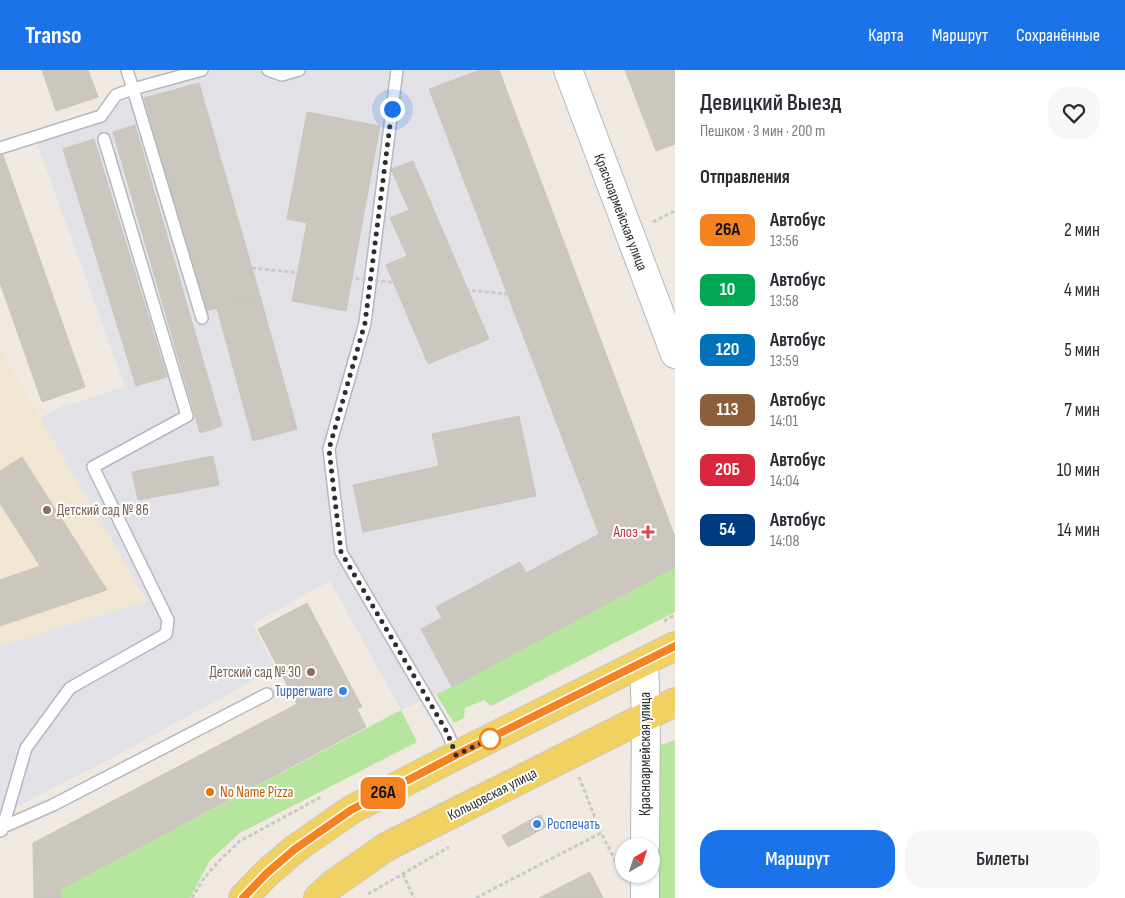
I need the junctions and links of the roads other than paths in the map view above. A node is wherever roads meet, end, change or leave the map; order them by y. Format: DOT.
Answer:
graph roads {
  1 [pos="127,70"];
  2 [pos="202,70"];
  3 [pos="268,70"];
  4 [pos="299,70"];
  5 [pos="397,70"];
  6 [pos="568,70"];
  7 [pos="134,89"];
  8 [pos="104,139"];
  9 [pos="0,148"];
  10 [pos="202,318"];
  11 [pos="675,354"];
  12 [pos="675,646"];
  13 [pos="644,662"];
  14 [pos="267,694"];
  15 [pos="675,702"];
  16 [pos="646,717"];
  17 [pos="456,755"];
  18 [pos="1,829"];
  19 [pos="645,838"];
  20 [pos="638,883"];
  21 [pos="243,898"];
  22 [pos="318,898"];
  23 [pos="645,898"];
  1 -- 7 [label="lane"];
  2 -- 7 [label="lane"];
  3 -- 4 [label="lane"];
  5 -- 17 [label="lane"];
  6 -- 11 [label="street, Красноармейская улица"];
  7 -- 9 [label="lane"];
  7 -- 10 [label="lane"];
  8 -- 18 [label="lane"];
  12 -- 13 [label="main road"];
  13 -- 16 [label="street, Красноармейская улица"];
  13 -- 17 [label="main road"];
  14 -- 18 [label="lane"];
  15 -- 16 [label="main road, Кольцовская улица"];
  16 -- 19 [label="street, Красноармейская улица"];
  16 -- 22 [label="main road, Кольцовская улица"];
  17 -- 21 [label="main road"];
  20 -- 23 [label="street"];
}
